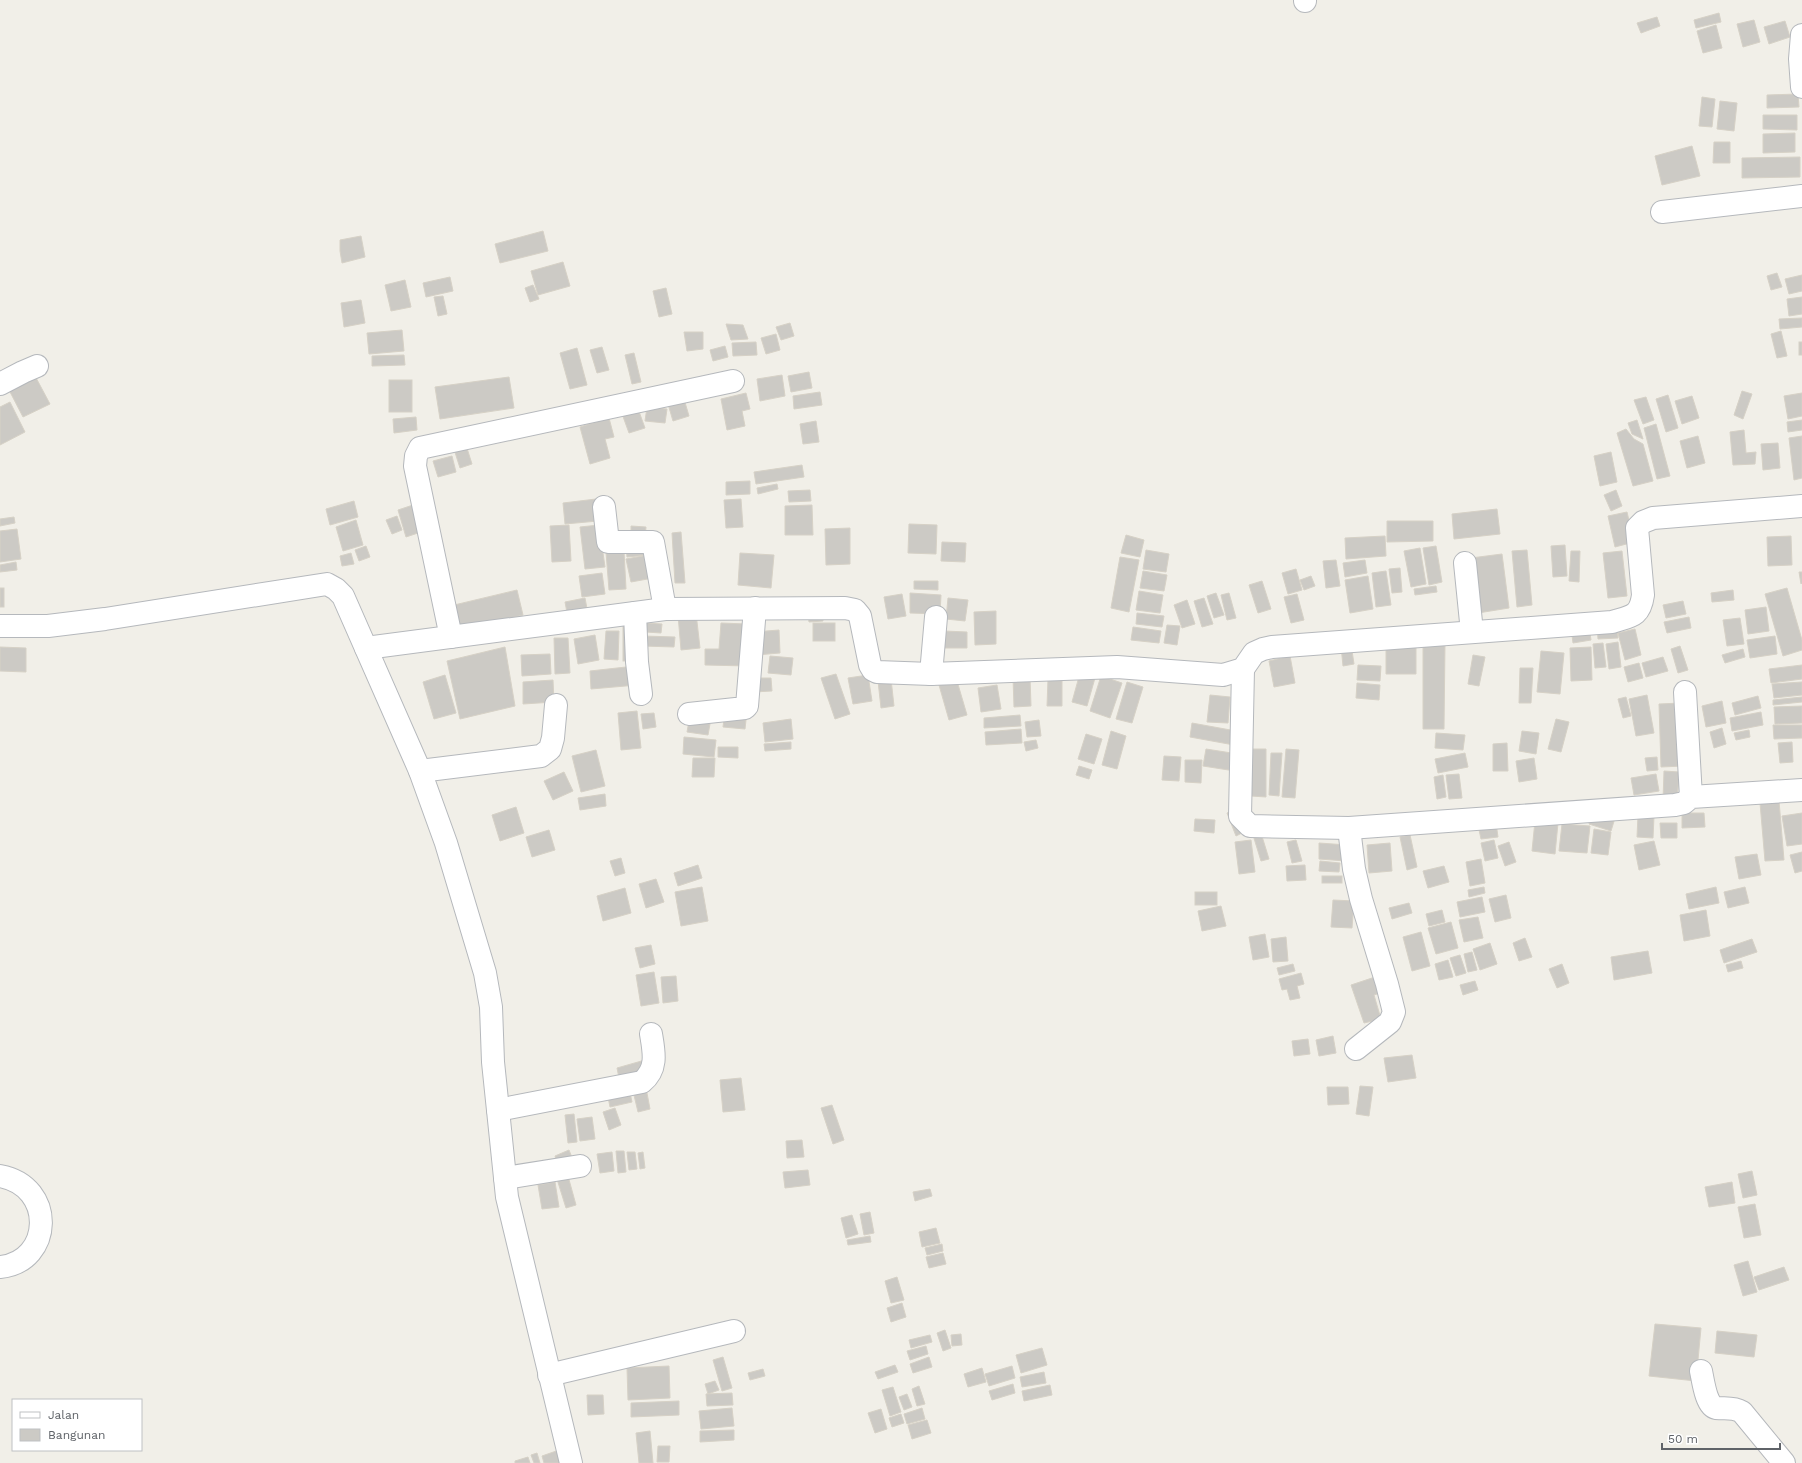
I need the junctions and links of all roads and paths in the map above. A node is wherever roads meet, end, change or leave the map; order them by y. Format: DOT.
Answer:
graph roads {
  1 [pos="1802,35"];
  2 [pos="1802,87"];
  3 [pos="1802,196"];
  4 [pos="1662,212"];
  5 [pos="37,366"];
  6 [pos="733,381"];
  7 [pos="0,384"];
  8 [pos="1802,506"];
  9 [pos="604,507"];
  10 [pos="1465,563"];
  11 [pos="755,608"];
  12 [pos="665,609"];
  13 [pos="635,613"];
  14 [pos="936,617"];
  15 [pos="0,626"];
  16 [pos="1472,632"];
  17 [pos="451,637"];
  18 [pos="366,648"];
  19 [pos="1243,669"];
  20 [pos="931,674"];
  21 [pos="1685,692"];
  22 [pos="641,694"];
  23 [pos="556,705"];
  24 [pos="689,714"];
  25 [pos="420,771"];
  26 [pos="1802,790"];
  27 [pos="1691,797"];
  28 [pos="1349,828"];
  29 [pos="651,1034"];
  30 [pos="1356,1048"];
  31 [pos="498,1110"];
  32 [pos="580,1166"];
  33 [pos="0,1176"];
  34 [pos="505,1178"];
  35 [pos="2,1269"];
  36 [pos="734,1331"];
  37 [pos="1701,1371"];
  38 [pos="549,1375"];
  39 [pos="571,1463"];
  40 [pos="1784,1463"];
  1 -- 2 [label="street"];
  3 -- 4 [label="street"];
  5 -- 7 [label="street"];
  6 -- 17 [label="street"];
  8 -- 16 [label="street"];
  9 -- 12 [label="street"];
  10 -- 16 [label="street"];
  11 -- 12 [label="street"];
  11 -- 20 [label="street"];
  11 -- 24 [label="street"];
  12 -- 13 [label="street"];
  13 -- 17 [label="street"];
  13 -- 22 [label="street"];
  14 -- 20 [label="street"];
  15 -- 18 [label="street"];
  16 -- 19 [label="street"];
  17 -- 18 [label="street"];
  18 -- 25 [label="street"];
  19 -- 20 [label="street"];
  19 -- 28 [label="street"];
  21 -- 27 [label="street"];
  23 -- 25 [label="street"];
  25 -- 31 [label="street"];
  26 -- 27 [label="street"];
  27 -- 28 [label="street"];
  28 -- 30 [label="street"];
  29 -- 31 [label="street"];
  31 -- 34 [label="street"];
  32 -- 34 [label="street"];
  33 -- 35 [label="street"];
  34 -- 38 [label="street"];
  36 -- 38 [label="street"];
  37 -- 40 [label="street"];
  38 -- 39 [label="street"];
}
